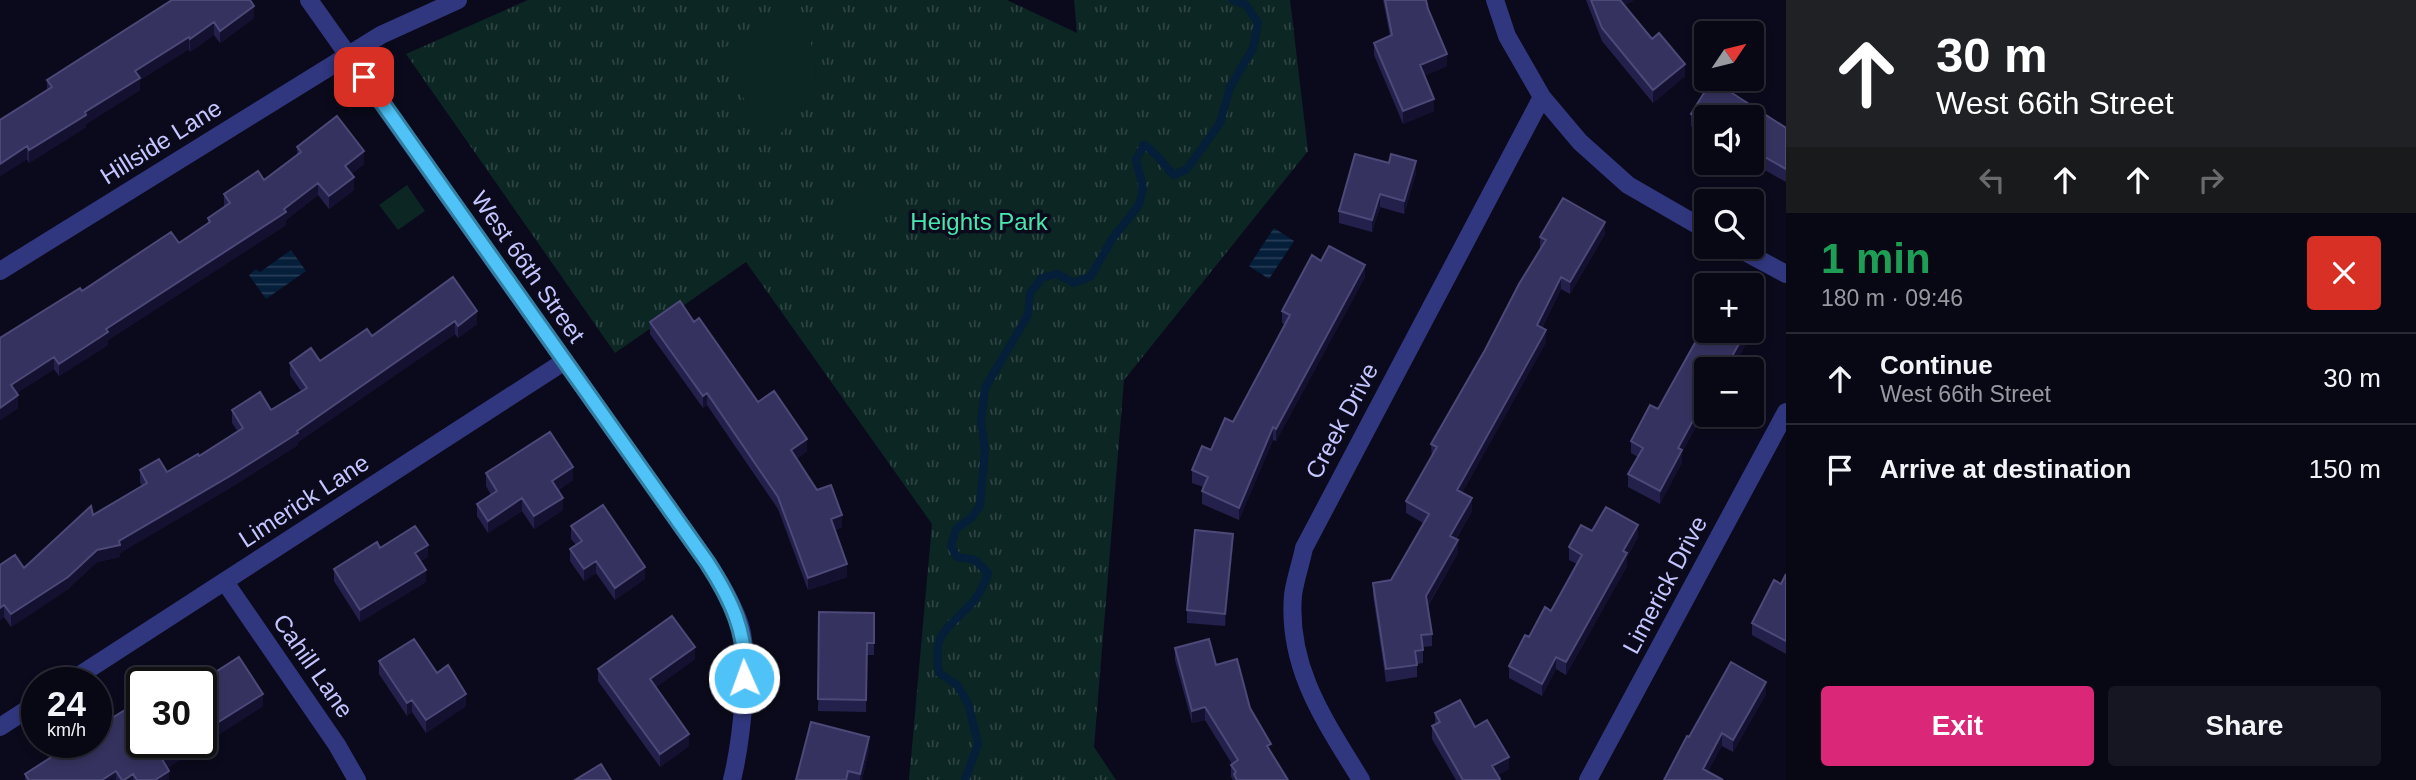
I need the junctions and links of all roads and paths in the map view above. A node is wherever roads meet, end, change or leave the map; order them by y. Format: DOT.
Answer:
graph roads {
  1 [pos="309,0"];
  2 [pos="458,0"];
  3 [pos="1495,0"];
  4 [pos="348,55"];
  5 [pos="1542,97"];
  6 [pos="1694,223"];
  7 [pos="1758,259"];
  8 [pos="0,271"];
  9 [pos="1786,274"];
  10 [pos="565,361"];
  11 [pos="1786,412"];
  12 [pos="225,582"];
  13 [pos="92,667"];
  14 [pos="21,713"];
  15 [pos="0,727"];
  16 [pos="357,780"];
  17 [pos="732,780"];
  18 [pos="1361,780"];
  19 [pos="1588,780"];
  1 -- 4 [label="street, West 66th Street"];
  2 -- 4 [label="street, Hillside Lane"];
  3 -- 5 [label="street"];
  4 -- 8 [label="street, Hillside Lane"];
  4 -- 10 [label="street, West 66th Street"];
  5 -- 6 [label="street"];
  5 -- 18 [label="street, Creek Drive"];
  7 -- 9 [label="street"];
  10 -- 12 [label="street, Limerick Lane"];
  10 -- 17 [label="street, West 66th Street"];
  11 -- 19 [label="street, Limerick Drive"];
  12 -- 13 [label="street, Limerick Lane"];
  12 -- 16 [label="street, Cahill Lane"];
  14 -- 15 [label="street"];
}
